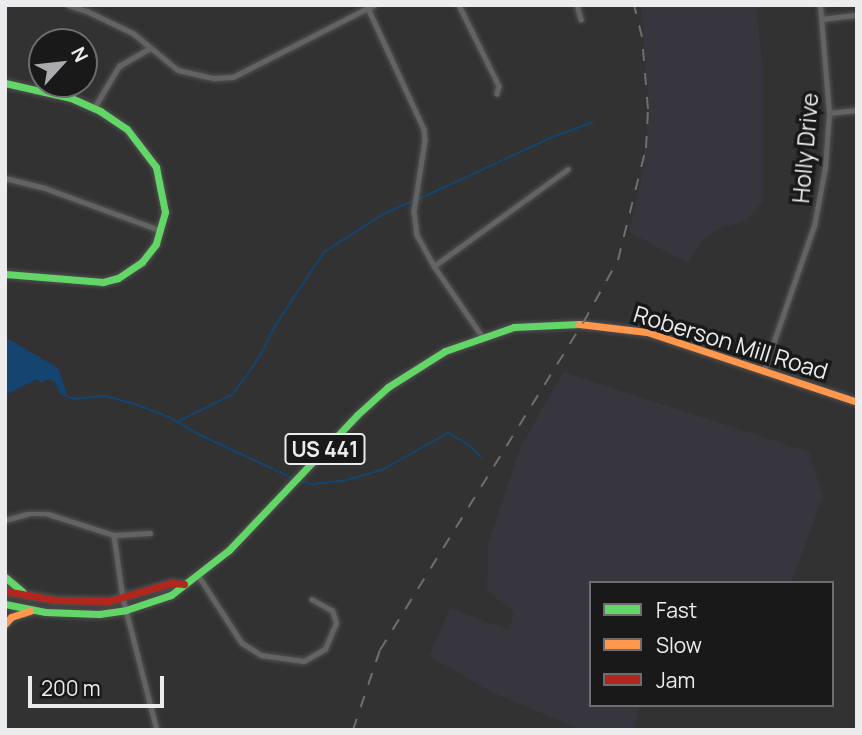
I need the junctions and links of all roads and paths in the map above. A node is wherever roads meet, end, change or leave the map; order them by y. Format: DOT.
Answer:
graph roads {
  1 [pos="68,5"];
  2 [pos="374,5"];
  3 [pos="459,5"];
  4 [pos="577,5"];
  5 [pos="820,5"];
  6 [pos="368,8"];
  7 [pos="857,15"];
  8 [pos="581,19"];
  9 [pos="822,19"];
  10 [pos="150,48"];
  11 [pos="5,83"];
  12 [pos="497,94"];
  13 [pos="94,108"];
  14 [pos="857,110"];
  15 [pos="829,113"];
  16 [pos="568,169"];
  17 [pos="5,178"];
  18 [pos="160,230"];
  19 [pos="434,265"];
  20 [pos="5,274"];
  21 [pos="482,336"];
  22 [pos="764,371"];
  23 [pos="857,402"];
  24 [pos="5,520"];
  25 [pos="150,533"];
  26 [pos="114,535"];
  27 [pos="198,575"];
  28 [pos="5,577"];
  29 [pos="184,584"];
  30 [pos="5,590"];
  31 [pos="29,596"];
  32 [pos="123,598"];
  33 [pos="312,600"];
  34 [pos="5,604"];
  35 [pos="32,610"];
  36 [pos="126,610"];
  37 [pos="5,624"];
  38 [pos="157,730"];
  1 -- 10 [label="street"];
  2 -- 6 [label="street"];
  3 -- 12 [label="street"];
  4 -- 8 [label="street"];
  5 -- 9 [label="street, Holly Drive"];
  6 -- 10 [label="street"];
  6 -- 19 [label="street"];
  7 -- 9 [label="street"];
  9 -- 15 [label="street, Holly Drive"];
  10 -- 13 [label="street"];
  11 -- 13 [label="main road"];
  13 -- 18 [label="main road"];
  14 -- 15 [label="street"];
  15 -- 22 [label="street, Holly Drive"];
  16 -- 19 [label="street"];
  17 -- 18 [label="street"];
  18 -- 20 [label="main road"];
  19 -- 21 [label="street"];
  21 -- 22 [label="main road, Roberson Mill Road / US 441"];
  21 -- 27 [label="main road, Roberson Mill Road / US 441"];
  22 -- 23 [label="main road, Roberson Mill Road / US 441"];
  24 -- 26 [label="street"];
  25 -- 26 [label="street"];
  26 -- 32 [label="street"];
  27 -- 29 [label="main road, Roberson Mill Road / US 441"];
  27 -- 33 [label="street"];
  28 -- 31 [label="main road"];
  29 -- 32 [label="main road, Roberson Mill Road / US 441"];
  29 -- 36 [label="main road, Roberson Mill Road / US 441"];
  30 -- 31 [label="main road, Roberson Mill Road / US 441"];
  31 -- 32 [label="main road, Roberson Mill Road / US 441"];
  32 -- 36 [label="street"];
  34 -- 35 [label="main road, Roberson Mill Road / US 441"];
  35 -- 36 [label="main road, Roberson Mill Road / US 441"];
  35 -- 37 [label="main road"];
  36 -- 38 [label="street"];
}
